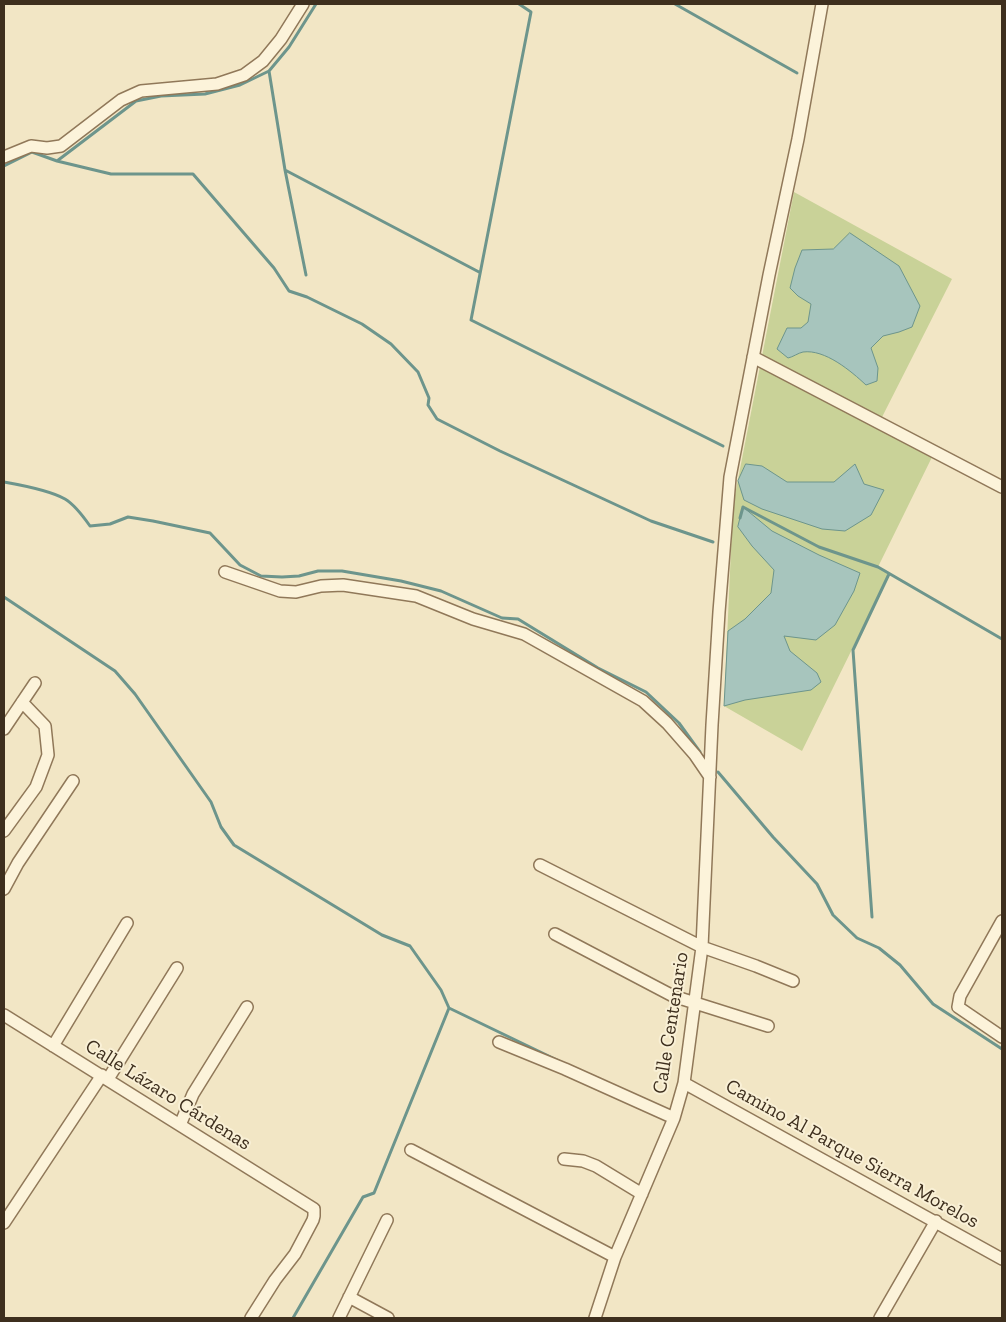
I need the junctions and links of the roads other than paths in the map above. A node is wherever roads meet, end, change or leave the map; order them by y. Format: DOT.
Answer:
graph roads {
  1 [pos="303,4"];
  2 [pos="822,4"];
  3 [pos="4,157"];
  4 [pos="753,357"];
  5 [pos="1002,487"];
  6 [pos="225,572"];
  7 [pos="35,683"];
  8 [pos="22,702"];
  9 [pos="4,729"];
  10 [pos="710,777"];
  11 [pos="73,781"];
  12 [pos="4,831"];
  13 [pos="540,865"];
  14 [pos="4,889"];
  15 [pos="1002,921"];
  16 [pos="127,923"];
  17 [pos="555,934"];
  18 [pos="702,947"];
  19 [pos="177,968"];
  20 [pos="794,982"];
  21 [pos="695,1003"];
  22 [pos="248,1007"];
  23 [pos="4,1015"];
  24 [pos="768,1026"];
  25 [pos="1002,1037"];
  26 [pos="499,1042"];
  27 [pos="53,1046"];
  28 [pos="105,1077"];
  29 [pos="684,1083"];
  30 [pos="674,1118"];
  31 [pos="180,1125"];
  32 [pos="411,1150"];
  33 [pos="564,1159"];
  34 [pos="642,1194"];
  35 [pos="387,1220"];
  36 [pos="936,1221"];
  37 [pos="4,1223"];
  38 [pos="615,1257"];
  39 [pos="1002,1259"];
  40 [pos="349,1297"];
  41 [pos="251,1318"];
  42 [pos="339,1318"];
  43 [pos="388,1318"];
  44 [pos="595,1318"];
  45 [pos="880,1318"];
  1 -- 3 [label="street"];
  2 -- 4 [label="street, Calle Centenario"];
  4 -- 5 [label="street"];
  4 -- 10 [label="street, Calle Centenario"];
  6 -- 10 [label="street"];
  7 -- 8 [label="street"];
  8 -- 9 [label="street"];
  8 -- 12 [label="street"];
  10 -- 18 [label="street, Calle Centenario"];
  11 -- 14 [label="street"];
  13 -- 18 [label="street"];
  15 -- 25 [label="street"];
  16 -- 27 [label="street"];
  17 -- 21 [label="street"];
  18 -- 20 [label="street"];
  18 -- 21 [label="street, Calle Centenario"];
  19 -- 28 [label="street"];
  21 -- 24 [label="street"];
  21 -- 29 [label="street, Calle Centenario"];
  22 -- 31 [label="street"];
  23 -- 27 [label="street, Calle Lázaro Cárdenas"];
  26 -- 30 [label="street"];
  27 -- 28 [label="street, Calle Lázaro Cárdenas"];
  28 -- 31 [label="street, Calle Lázaro Cárdenas"];
  28 -- 37 [label="street"];
  29 -- 30 [label="street, Calle Centenario"];
  29 -- 36 [label="street, Camino Al Parque Sierra Morelos"];
  30 -- 34 [label="street, Calle Centenario"];
  31 -- 41 [label="street, Calle Lázaro Cárdenas"];
  32 -- 38 [label="street"];
  33 -- 34 [label="street"];
  34 -- 38 [label="street, Calle Centenario"];
  35 -- 40 [label="street"];
  36 -- 39 [label="street, Camino Al Parque Sierra Morelos"];
  36 -- 45 [label="street"];
  38 -- 44 [label="street, Calle Centenario"];
  40 -- 42 [label="street"];
  40 -- 43 [label="street"];
}
